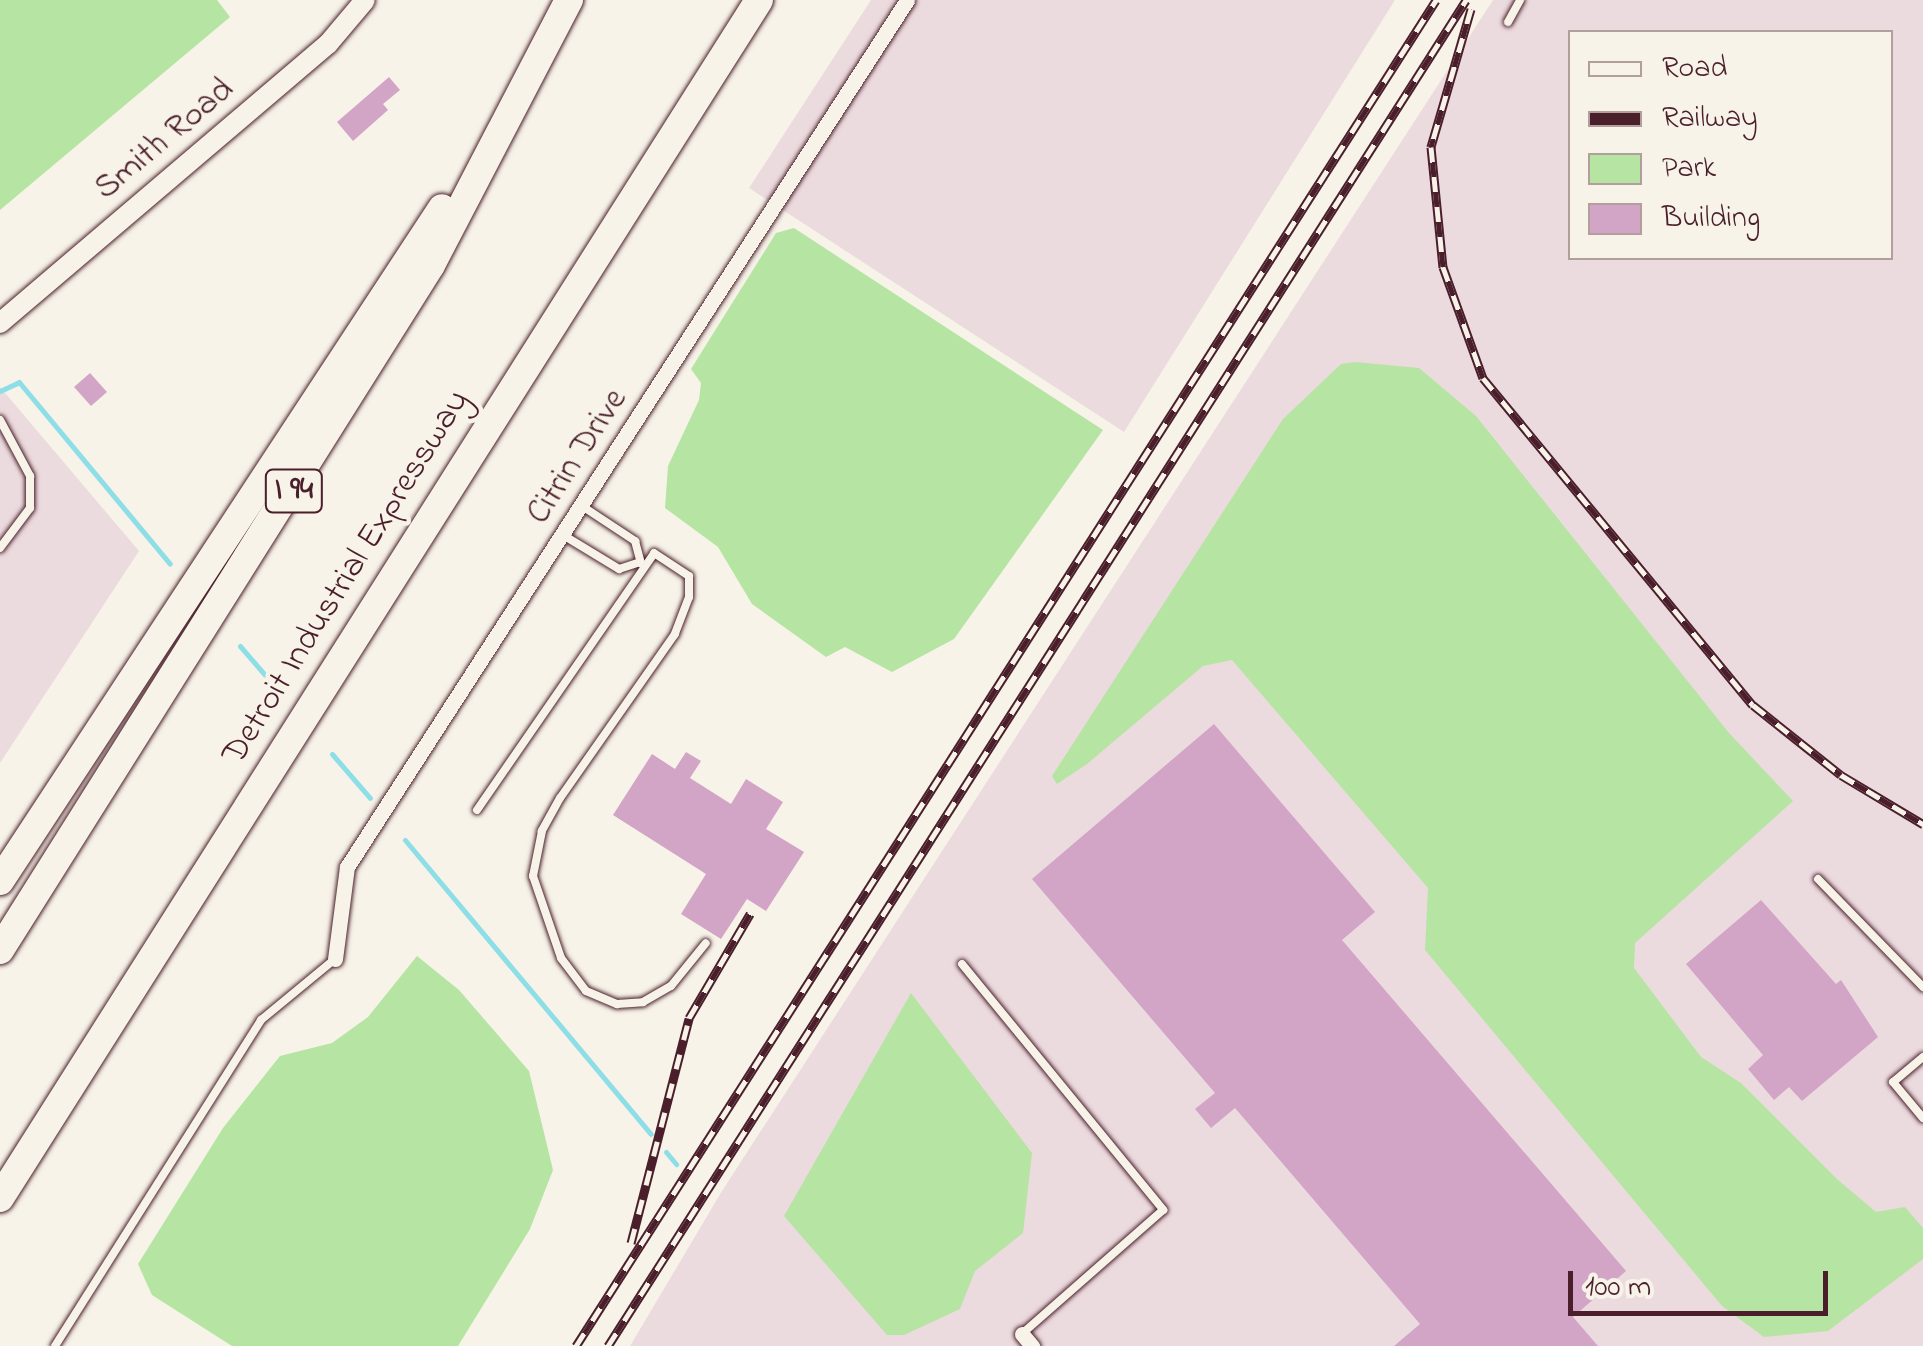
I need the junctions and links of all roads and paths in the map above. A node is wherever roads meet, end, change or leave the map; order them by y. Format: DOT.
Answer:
graph roads {
  1 [pos="365,0"];
  2 [pos="759,0"];
  3 [pos="907,0"];
  4 [pos="1520,0"];
  5 [pos="565,8"];
  6 [pos="1508,22"];
  7 [pos="0,323"];
  8 [pos="0,420"];
  9 [pos="582,506"];
  10 [pos="563,535"];
  11 [pos="0,548"];
  12 [pos="641,562"];
  13 [pos="477,810"];
  14 [pos="1818,879"];
  15 [pos="0,880"];
  16 [pos="706,943"];
  17 [pos="0,950"];
  18 [pos="334,959"];
  19 [pos="962,964"];
  20 [pos="1923,987"];
  21 [pos="1923,1057"];
  22 [pos="1923,1118"];
  23 [pos="0,1198"];
  24 [pos="1027,1340"];
  25 [pos="56,1346"];
  1 -- 7 [label="street, Smith Road"];
  2 -- 23 [label="highway, Detroit Industrial Expressway"];
  3 -- 9 [label="street, Citrin Drive"];
  4 -- 6 [label="lane"];
  5 -- 15 [label="highway"];
  5 -- 17 [label="highway, I 94"];
  8 -- 11 [label="lane"];
  9 -- 10 [label="street, Citrin Drive"];
  9 -- 12 [label="lane"];
  10 -- 12 [label="lane"];
  10 -- 18 [label="street, Citrin Drive"];
  12 -- 13 [label="lane"];
  12 -- 16 [label="lane"];
  14 -- 20 [label="lane"];
  18 -- 25 [label="lane"];
  19 -- 24 [label="lane"];
  21 -- 22 [label="lane"];
}
